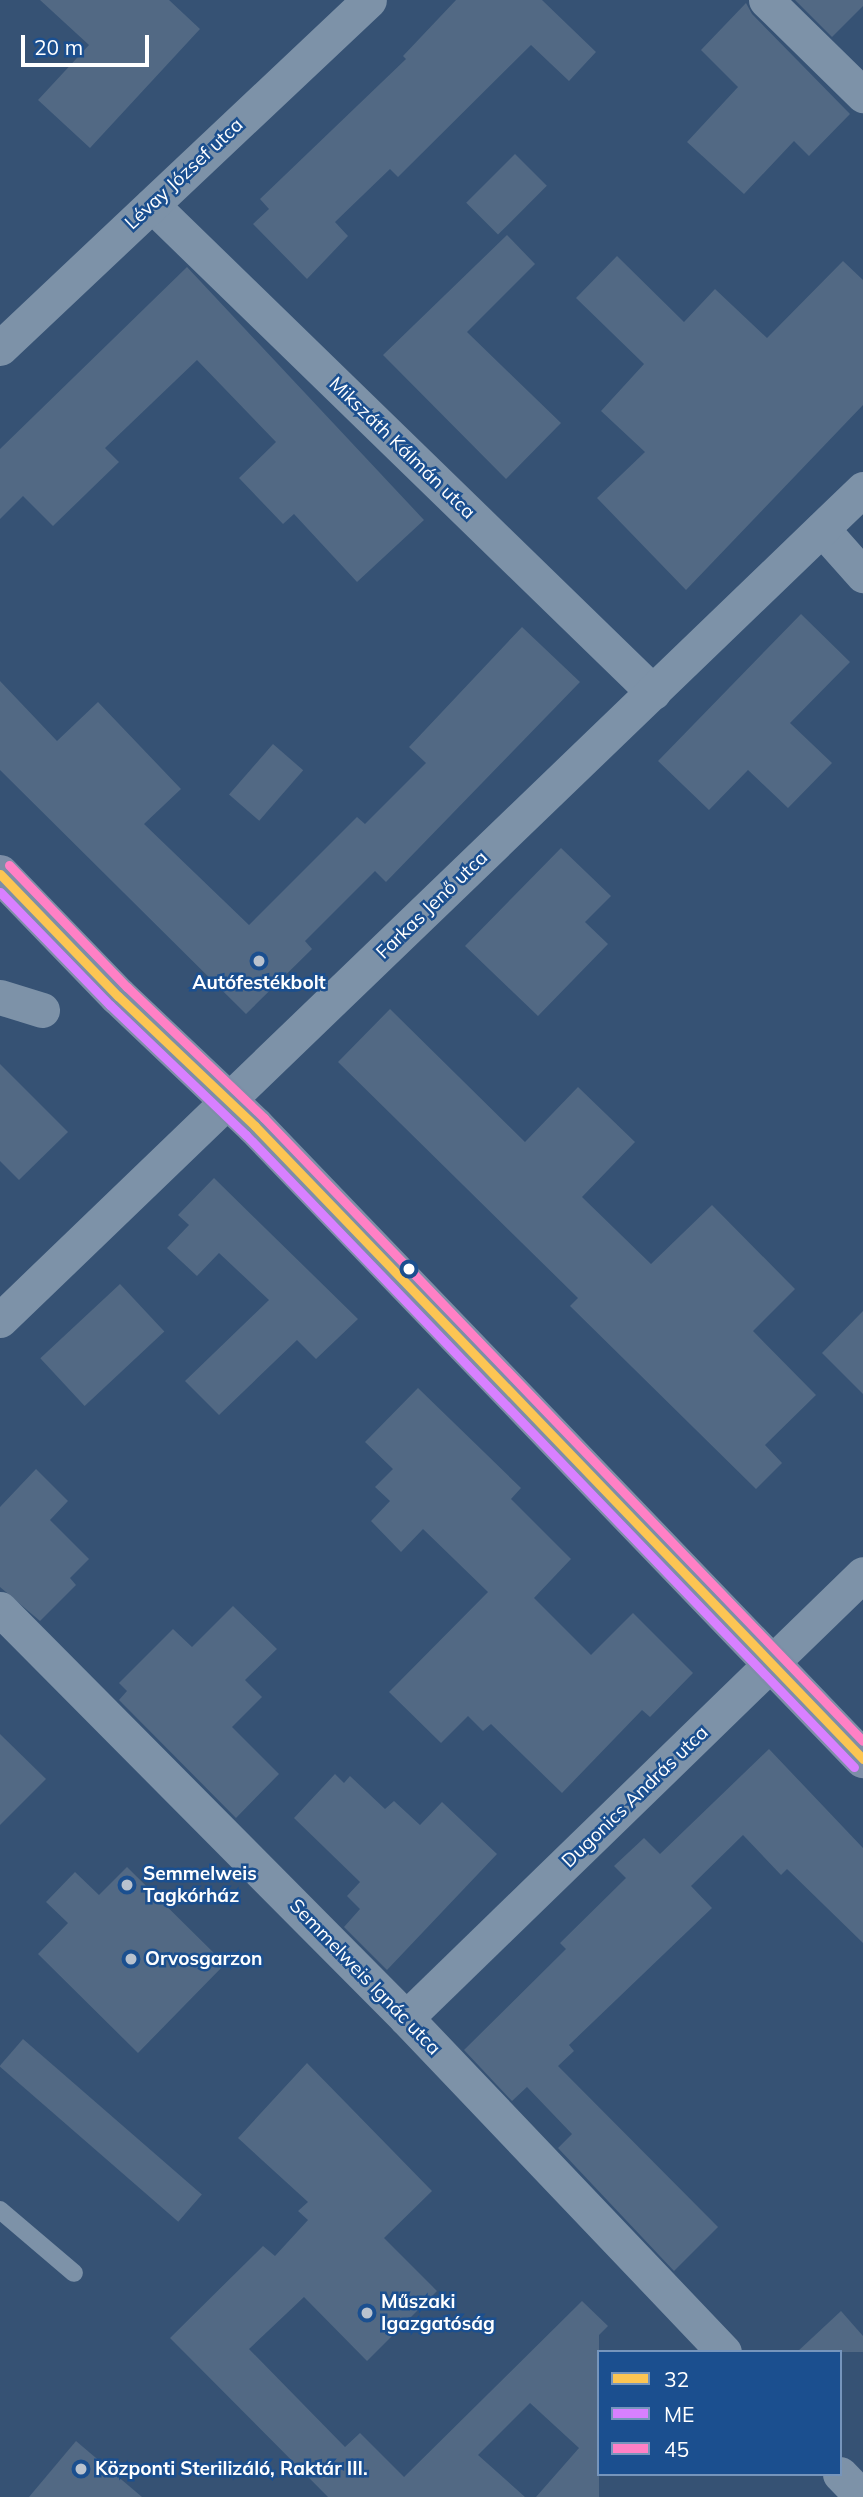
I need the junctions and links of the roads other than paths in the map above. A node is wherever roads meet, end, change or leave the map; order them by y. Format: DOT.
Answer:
graph roads {
  1 [pos="369,0"];
  2 [pos="766,0"];
  3 [pos="863,95"];
  4 [pos="152,205"];
  5 [pos="0,348"];
  6 [pos="863,489"];
  7 [pos="822,529"];
  8 [pos="863,575"];
  9 [pos="653,692"];
  10 [pos="0,874"];
  11 [pos="0,997"];
  12 [pos="42,1010"];
  13 [pos="229,1101"];
  14 [pos="0,1320"];
  15 [pos="863,1574"];
  16 [pos="0,1609"];
  17 [pos="772,1666"];
  18 [pos="863,1759"];
  19 [pos="406,2018"];
  20 [pos="0,2210"];
  21 [pos="74,2273"];
  22 [pos="722,2350"];
  23 [pos="842,2476"];
  24 [pos="862,2497"];
  1 -- 4 [label="street, Lévay József utca"];
  2 -- 3 [label="street"];
  4 -- 5 [label="street, Lévay József utca"];
  4 -- 9 [label="street, Mikszáth Kálmán utca"];
  6 -- 7 [label="street, Farkas Jenő utca"];
  7 -- 8 [label="street"];
  7 -- 9 [label="street, Farkas Jenő utca"];
  9 -- 13 [label="street, Farkas Jenő utca"];
  10 -- 13 [label="main road"];
  11 -- 12 [label="street"];
  13 -- 14 [label="street, Farkas Jenő utca"];
  13 -- 17 [label="main road"];
  15 -- 17 [label="street, Dugonics András utca"];
  16 -- 19 [label="street, Semmelweis Ignác utca"];
  17 -- 18 [label="main road"];
  17 -- 19 [label="street, Dugonics András utca"];
  19 -- 22 [label="street, Semmelweis Ignác utca"];
  20 -- 21 [label="lane"];
  23 -- 24 [label="street"];
}
